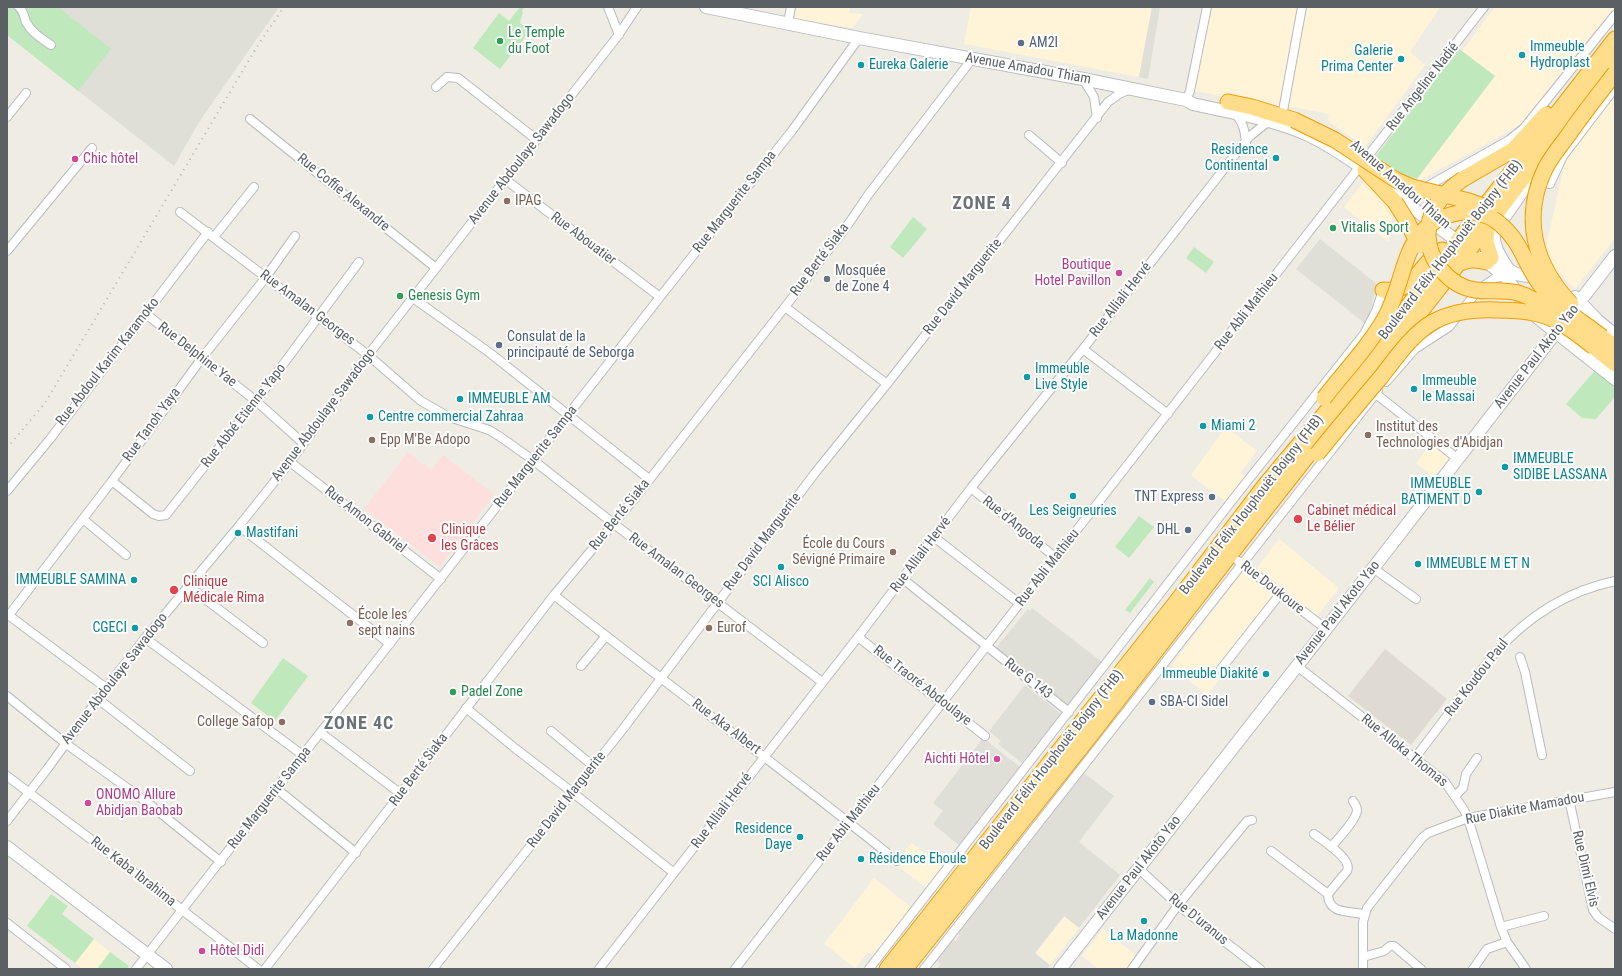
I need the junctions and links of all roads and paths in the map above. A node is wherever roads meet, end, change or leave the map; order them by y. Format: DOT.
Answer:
graph roads {
  1 [pos="19,7"];
  2 [pos="608,7"];
  3 [pos="637,7"];
  4 [pos="706,7"];
  5 [pos="791,7"];
  6 [pos="1207,7"];
  7 [pos="1302,7"];
  8 [pos="1484,7"];
  9 [pos="744,11"];
  10 [pos="1615,16"];
  11 [pos="788,23"];
  12 [pos="619,35"];
  13 [pos="859,38"];
  14 [pos="1615,40"];
  15 [pos="51,45"];
  16 [pos="1608,58"];
  17 [pos="972,59"];
  18 [pos="1615,73"];
  19 [pos="1083,79"];
  20 [pos="436,87"];
  21 [pos="1615,88"];
  22 [pos="1130,89"];
  23 [pos="26,93"];
  24 [pos="1186,100"];
  25 [pos="1231,107"];
  26 [pos="1289,116"];
  27 [pos="7,117"];
  28 [pos="1097,118"];
  29 [pos="250,119"];
  30 [pos="1272,122"];
  31 [pos="1029,135"];
  32 [pos="537,140"];
  33 [pos="1246,143"];
  34 [pos="92,148"];
  35 [pos="1369,156"];
  36 [pos="1062,163"];
  37 [pos="1362,168"];
  38 [pos="506,180"];
  39 [pos="254,187"];
  40 [pos="1411,203"];
  41 [pos="180,212"];
  42 [pos="1489,233"];
  43 [pos="211,234"];
  44 [pos="295,236"];
  45 [pos="1465,243"];
  46 [pos="7,251"];
  47 [pos="1615,256"];
  48 [pos="1489,260"];
  49 [pos="359,262"];
  50 [pos="1456,265"];
  51 [pos="436,268"];
  52 [pos="1507,273"];
  53 [pos="266,277"];
  54 [pos="1567,289"];
  55 [pos="1383,290"];
  56 [pos="660,297"];
  57 [pos="413,298"];
  58 [pos="1580,302"];
  59 [pos="785,307"];
  60 [pos="1548,311"];
  61 [pos="146,314"];
  62 [pos="319,317"];
  63 [pos="1597,320"];
  64 [pos="1556,334"];
  65 [pos="1604,340"];
  66 [pos="1615,347"];
  67 [pos="1083,349"];
  68 [pos="1578,350"];
  69 [pos="368,355"];
  70 [pos="202,358"];
  71 [pos="1615,364"];
  72 [pos="1615,379"];
  73 [pos="887,384"];
  74 [pos="1376,394"];
  75 [pos="256,402"];
  76 [pos="569,414"];
  77 [pos="1168,414"];
  78 [pos="303,443"];
  79 [pos="1458,459"];
  80 [pos="533,460"];
  81 [pos="290,462"];
  82 [pos="649,478"];
  83 [pos="112,481"];
  84 [pos="1266,484"];
  85 [pos="971,488"];
  86 [pos="7,491"];
  87 [pos="82,519"];
  88 [pos="614,524"];
  89 [pos="239,526"];
  90 [pos="1250,528"];
  91 [pos="934,537"];
  92 [pos="1224,550"];
  93 [pos="126,555"];
  94 [pos="1056,558"];
  95 [pos="1242,564"];
  96 [pos="1373,568"];
  97 [pos="441,579"];
  98 [pos="903,579"];
  99 [pos="1615,581"];
  100 [pos="188,586"];
  101 [pos="554,594"];
  102 [pos="1280,594"];
  103 [pos="1416,599"];
  104 [pos="717,602"];
  105 [pos="1020,604"];
  106 [pos="8,614"];
  107 [pos="1326,629"];
  108 [pos="606,636"];
  109 [pos="858,637"];
  110 [pos="146,638"];
  111 [pos="263,643"];
  112 [pos="390,644"];
  113 [pos="986,646"];
  114 [pos="1520,657"];
  115 [pos="581,666"];
  116 [pos="1297,666"];
  117 [pos="1221,670"];
  118 [pos="660,678"];
  119 [pos="822,682"];
  120 [pos="106,688"];
  121 [pos="7,696"];
  122 [pos="98,699"];
  123 [pos="943,703"];
  124 [pos="466,708"];
  125 [pos="1069,712"];
  126 [pos="550,731"];
  127 [pos="321,733"];
  128 [pos="985,736"];
  129 [pos="65,743"];
  130 [pos="1542,755"];
  131 [pos="304,756"];
  132 [pos="764,756"];
  133 [pos="1415,758"];
  134 [pos="1477,758"];
  135 [pos="593,766"];
  136 [pos="190,771"];
  137 [pos="7,776"];
  138 [pos="277,789"];
  139 [pos="572,792"];
  140 [pos="1615,792"];
  141 [pos="28,793"];
  142 [pos="401,794"];
  143 [pos="1456,796"];
  144 [pos="1569,799"];
  145 [pos="1353,801"];
  146 [pos="1468,818"];
  147 [pos="1252,820"];
  148 [pos="7,821"];
  149 [pos="850,822"];
  150 [pos="1314,834"];
  151 [pos="1332,846"];
  152 [pos="7,847"];
  153 [pos="1272,851"];
  154 [pos="356,853"];
  155 [pos="897,861"];
  156 [pos="220,862"];
  157 [pos="1138,868"];
  158 [pos="674,873"];
  159 [pos="1328,894"];
  160 [pos="1178,904"];
  161 [pos="181,910"];
  162 [pos="1364,914"];
  163 [pos="1544,916"];
  164 [pos="7,923"];
  165 [pos="1501,927"];
  166 [pos="1615,929"];
  167 [pos="1507,942"];
  168 [pos="147,954"];
  169 [pos="1363,957"];
  170 [pos="66,969"];
  171 [pos="136,969"];
  172 [pos="166,969"];
  173 [pos="258,969"];
  174 [pos="265,969"];
  175 [pos="433,969"];
  176 [pos="599,969"];
  177 [pos="735,969"];
  178 [pos="868,969"];
  179 [pos="887,969"];
  180 [pos="905,969"];
  181 [pos="924,969"];
  182 [pos="1060,969"];
  183 [pos="1132,969"];
  184 [pos="1260,969"];
  185 [pos="1363,969"];
  186 [pos="1421,969"];
  187 [pos="1473,969"];
  188 [pos="1526,969"];
  1 -- 15 [label="street"];
  2 -- 12 [label="street"];
  3 -- 12 [label="street, Avenue Abdoulaye Sawadogo"];
  4 -- 9 [label="street, Avenue Amadou Thiam"];
  5 -- 11 [label="street"];
  6 -- 24 [label="street"];
  7 -- 26 [label="street"];
  8 -- 35 [label="street, Rue Angeline Nadié"];
  9 -- 11 [label="street, Avenue Amadou Thiam"];
  10 -- 40 [label="street"];
  11 -- 13 [label="street, Avenue Amadou Thiam"];
  12 -- 32 [label="street, Avenue Abdoulaye Sawadogo"];
  13 -- 17 [label="street, Avenue Amadou Thiam"];
  13 -- 56 [label="street, Rue Marguerite Sampa"];
  14 -- 16 [label="highway, Boulevard Félix Houphouët Boigny (FHB)"];
  16 -- 42 [label="highway, Boulevard Félix Houphouët Boigny (FHB)"];
  16 -- 45 [label="highway, Boulevard Félix Houphouët Boigny (FHB)"];
  16 -- 60 [label="highway, bridge"];
  17 -- 19 [label="street, Avenue Amadou Thiam"];
  17 -- 59 [label="street, Rue Berté Siaka"];
  18 -- 65 [label="highway, bridge"];
  19 -- 22 [label="street, Avenue Amadou Thiam"];
  19 -- 28 [label="street"];
  20 -- 32 [label="street"];
  21 -- 42 [label="street"];
  22 -- 24 [label="street, Avenue Amadou Thiam"];
  22 -- 28 [label="street, Rue David Marguerite"];
  23 -- 27 [label="street"];
  24 -- 25 [label="street, Avenue Amadou Thiam"];
  25 -- 26 [label="highway"];
  25 -- 30 [label="street, Avenue Amadou Thiam"];
  25 -- 33 [label="street"];
  26 -- 35 [label="street, Avenue Amadou Thiam"];
  26 -- 60 [label="highway, bridge"];
  28 -- 36 [label="street, Rue David Marguerite"];
  29 -- 51 [label="street, Rue Coffie Alexandre"];
  30 -- 33 [label="street, Rue Alliali Hervé"];
  30 -- 37 [label="street, Avenue Amadou Thiam"];
  31 -- 36 [label="street"];
  32 -- 38 [label="street, Avenue Abdoulaye Sawadogo"];
  33 -- 67 [label="street, Rue Alliali Hervé"];
  34 -- 46 [label="street"];
  35 -- 37 [label="street, Rue Angeline Nadié"];
  35 -- 40 [label="street, Avenue Amadou Thiam"];
  36 -- 73 [label="street, Rue David Marguerite"];
  37 -- 40 [label="street, Avenue Amadou Thiam"];
  37 -- 60 [label="highway, bridge"];
  37 -- 77 [label="street, Rue Abli Mathieu"];
  38 -- 51 [label="street, Avenue Abdoulaye Sawadogo"];
  38 -- 56 [label="street, Rue Abouatier"];
  39 -- 43 [label="street, Rue Abdoul Karim Karamoko"];
  40 -- 45 [label="street, Avenue Amadou Thiam"];
  41 -- 43 [label="street, Rue Amalan Georges"];
  42 -- 45 [label="highway, Boulevard Félix Houphouët Boigny (FHB)"];
  42 -- 48 [label="highway"];
  42 -- 52 [label="street"];
  43 -- 53 [label="street, Rue Amalan Georges"];
  43 -- 61 [label="street, Rue Abdoul Karim Karamoko"];
  44 -- 53 [label="street, Rue Tanoh Yaya"];
  45 -- 48 [label="street, Avenue Amadou Thiam"];
  45 -- 50 [label="highway, Boulevard Félix Houphouët Boigny (FHB)"];
  45 -- 55 [label="highway"];
  45 -- 84 [label="highway, Boulevard Félix Houphouët Boigny (FHB)"];
  47 -- 58 [label="street, Avenue Paul Akoto Yao"];
  48 -- 50 [label="highway"];
  48 -- 52 [label="street, Avenue Amadou Thiam"];
  49 -- 62 [label="street, Rue Abbé Etienne Yapo"];
  50 -- 90 [label="highway, Boulevard Félix Houphouët Boigny (FHB)"];
  51 -- 57 [label="street, Avenue Abdoulaye Sawadogo"];
  52 -- 54 [label="street"];
  52 -- 60 [label="street"];
  52 -- 74 [label="street"];
  53 -- 62 [label="street, Rue Amalan Georges"];
  53 -- 70 [label="street, Rue Tanoh Yaya"];
  54 -- 58 [label="street"];
  54 -- 60 [label="street"];
  55 -- 125 [label="street"];
  56 -- 76 [label="street, Rue Marguerite Sampa"];
  57 -- 69 [label="street, Avenue Abdoulaye Sawadogo"];
  57 -- 76 [label="street"];
  58 -- 63 [label="street"];
  58 -- 64 [label="street, Avenue Paul Akoto Yao"];
  59 -- 73 [label="street"];
  59 -- 82 [label="street, Rue Berté Siaka"];
  60 -- 64 [label="street"];
  60 -- 65 [label="highway, bridge"];
  60 -- 84 [label="highway, bridge"];
  61 -- 70 [label="street, Rue Delphine Yae"];
  61 -- 86 [label="street, Rue Abdoul Karim Karamoko"];
  62 -- 69 [label="street, Rue Amalan Georges"];
  62 -- 75 [label="street, Rue Abbé Etienne Yapo"];
  63 -- 65 [label="street"];
  63 -- 68 [label="street"];
  64 -- 68 [label="street"];
  64 -- 79 [label="street, Avenue Paul Akoto Yao"];
  65 -- 66 [label="highway"];
  65 -- 71 [label="highway"];
  65 -- 90 [label="highway, bridge"];
  67 -- 77 [label="street"];
  67 -- 85 [label="street, Rue Alliali Hervé"];
  68 -- 72 [label="street"];
  69 -- 78 [label="street, Avenue Abdoulaye Sawadogo"];
  69 -- 80 [label="street, Rue Amalan Georges"];
  70 -- 75 [label="street, Rue Delphine Yae"];
  70 -- 83 [label="street, Rue Tanoh Yaya"];
  73 -- 104 [label="street, Rue David Marguerite"];
  74 -- 79 [label="street"];
  74 -- 95 [label="street"];
  75 -- 78 [label="street, Rue Delphine Yae"];
  75 -- 83 [label="street, Rue Abbé Etienne Yapo"];
  76 -- 80 [label="street, Rue Marguerite Sampa"];
  76 -- 82 [label="street"];
  77 -- 94 [label="street, Rue Abli Mathieu"];
  78 -- 81 [label="street, Avenue Abdoulaye Sawadogo"];
  79 -- 96 [label="street, Avenue Paul Akoto Yao"];
  80 -- 88 [label="street, Rue Amalan Georges"];
  80 -- 97 [label="street, Rue Marguerite Sampa"];
  81 -- 89 [label="street, Avenue Abdoulaye Sawadogo"];
  81 -- 97 [label="street, Rue Amon Gabriel"];
  82 -- 88 [label="street, Rue Berté Siaka"];
  83 -- 87 [label="street, Rue Tanoh Yaya"];
  84 -- 92 [label="highway, Boulevard Félix Houphouët Boigny (FHB)"];
  85 -- 91 [label="street, Rue Alliali Hervé"];
  85 -- 94 [label="street, Rue d'Angoda"];
  87 -- 93 [label="street"];
  87 -- 106 [label="street, Rue Tanoh Yaya"];
  88 -- 101 [label="street, Rue Berté Siaka"];
  88 -- 104 [label="street, Rue Amalan Georges"];
  89 -- 100 [label="street, Avenue Abdoulaye Sawadogo"];
  89 -- 112 [label="street"];
  90 -- 92 [label="highway, Boulevard Félix Houphouët Boigny (FHB)"];
  91 -- 98 [label="street, Rue Alliali Hervé"];
  91 -- 105 [label="street"];
  92 -- 95 [label="street, Rue Doukoure"];
  92 -- 179 [label="highway, Boulevard Félix Houphouët Boigny (FHB)"];
  92 -- 180 [label="highway, Boulevard Félix Houphouët Boigny (FHB)"];
  94 -- 105 [label="street, Rue Abli Mathieu"];
  95 -- 102 [label="street, Rue Doukoure"];
  95 -- 181 [label="street"];
  96 -- 103 [label="street"];
  96 -- 107 [label="street, Avenue Paul Akoto Yao"];
  97 -- 112 [label="street, Rue Marguerite Sampa"];
  98 -- 109 [label="street, Rue Alliali Hervé"];
  98 -- 113 [label="street, Rue G 143"];
  99 -- 133 [label="street, Rue Koudou Paul"];
  100 -- 110 [label="street, Avenue Abdoulaye Sawadogo"];
  100 -- 111 [label="street"];
  101 -- 108 [label="street, Rue Aka Albert"];
  101 -- 124 [label="street, Rue Berté Siaka"];
  102 -- 107 [label="street, Rue Doukoure"];
  102 -- 117 [label="street"];
  104 -- 118 [label="street, Rue David Marguerite"];
  104 -- 119 [label="street, Rue Amalan Georges"];
  105 -- 113 [label="street, Rue Abli Mathieu"];
  106 -- 120 [label="street"];
  107 -- 116 [label="street, Avenue Paul Akoto Yao"];
  108 -- 115 [label="street"];
  108 -- 118 [label="street, Rue Aka Albert"];
  109 -- 119 [label="street, Rue Alliali Hervé"];
  109 -- 123 [label="street, Rue Traoré Abdoulaye"];
  110 -- 120 [label="street, Avenue Abdoulaye Sawadogo"];
  110 -- 131 [label="street"];
  112 -- 127 [label="street, Rue Marguerite Sampa"];
  113 -- 123 [label="street, Rue Abli Mathieu"];
  113 -- 125 [label="street, Rue G 143"];
  114 -- 130 [label="street"];
  116 -- 133 [label="street, Rue Alloka Thomas"];
  116 -- 157 [label="street, Avenue Paul Akoto Yao"];
  118 -- 132 [label="street, Rue Aka Albert"];
  118 -- 135 [label="street, Rue David Marguerite"];
  119 -- 132 [label="street, Rue Alliali Hervé"];
  120 -- 122 [label="street, Avenue Abdoulaye Sawadogo"];
  121 -- 129 [label="street"];
  122 -- 129 [label="street, Avenue Abdoulaye Sawadogo"];
  122 -- 136 [label="street"];
  123 -- 128 [label="street, Rue Traoré Abdoulaye"];
  123 -- 149 [label="street, Rue Abli Mathieu"];
  124 -- 139 [label="street"];
  124 -- 142 [label="street, Rue Berté Siaka"];
  125 -- 178 [label="street"];
  126 -- 135 [label="street"];
  127 -- 131 [label="street, Rue Marguerite Sampa"];
  127 -- 142 [label="street"];
  129 -- 141 [label="street, Avenue Abdoulaye Sawadogo"];
  129 -- 156 [label="street"];
  131 -- 138 [label="street, Rue Marguerite Sampa"];
  132 -- 149 [label="street, Rue Aka Albert"];
  132 -- 158 [label="street, Rue Alliali Hervé"];
  133 -- 143 [label="street, Rue Alloka Thomas"];
  134 -- 143 [label="street"];
  135 -- 139 [label="street, Rue David Marguerite"];
  137 -- 141 [label="street, Rue Kaba Ibrahima"];
  138 -- 154 [label="street"];
  138 -- 156 [label="street, Rue Marguerite Sampa"];
  139 -- 158 [label="street"];
  139 -- 175 [label="street, Rue David Marguerite"];
  140 -- 144 [label="street, Rue Diakite Mamadou"];
  141 -- 148 [label="street, Avenue Abdoulaye Sawadogo"];
  141 -- 161 [label="street, Rue Kaba Ibrahima"];
  142 -- 154 [label="street, Rue Berté Siaka"];
  143 -- 146 [label="street, Rue Alloka Thomas"];
  144 -- 146 [label="street, Rue Diakite Mamadou"];
  144 -- 166 [label="street, Rue Dimi Elvis"];
  145 -- 151 [label="street"];
  146 -- 162 [label="street, Rue Diakite Mamadou"];
  146 -- 165 [label="street, Rue Alloka Thomas"];
  147 -- 160 [label="street"];
  149 -- 155 [label="street, Rue Aka Albert"];
  149 -- 177 [label="street, Rue Abli Mathieu"];
  150 -- 151 [label="street"];
  151 -- 159 [label="street"];
  152 -- 168 [label="street"];
  153 -- 159 [label="street"];
  154 -- 174 [label="street, Rue Berté Siaka"];
  156 -- 161 [label="street, Rue Marguerite Sampa"];
  157 -- 160 [label="street, Rue D'uranus"];
  157 -- 182 [label="street, Avenue Paul Akoto Yao"];
  158 -- 176 [label="street, Rue Alliali Hervé"];
  159 -- 162 [label="street"];
  160 -- 183 [label="street"];
  160 -- 184 [label="street, Rue D'uranus"];
  161 -- 168 [label="street, Rue Marguerite Sampa"];
  161 -- 173 [label="street, Rue Kaba Ibrahima"];
  162 -- 169 [label="street"];
  163 -- 165 [label="street"];
  164 -- 170 [label="street"];
  165 -- 167 [label="street, Rue Alloka Thomas"];
  167 -- 187 [label="street"];
  167 -- 188 [label="street, Rue Alloka Thomas"];
  168 -- 171 [label="street, Rue Marguerite Sampa"];
  168 -- 172 [label="street"];
  169 -- 185 [label="street"];
  169 -- 186 [label="street"];
}
